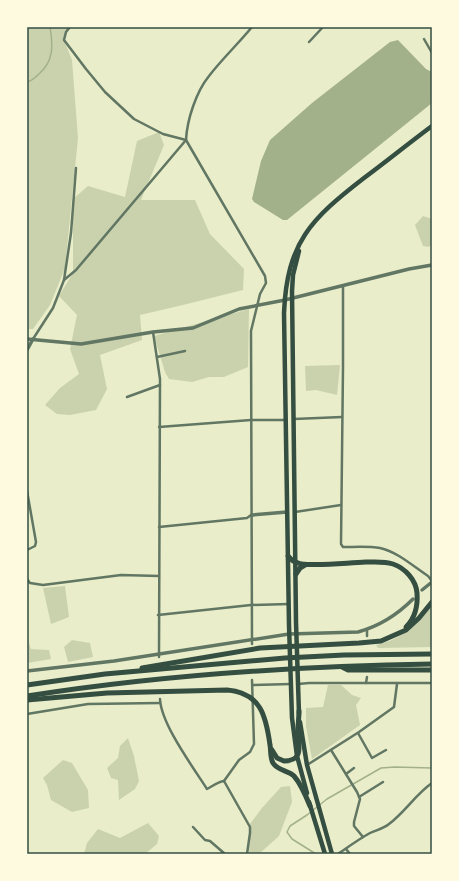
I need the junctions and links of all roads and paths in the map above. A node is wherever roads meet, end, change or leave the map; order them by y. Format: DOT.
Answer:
graph roads {
  1 [pos="70,27"];
  2 [pos="252,27"];
  3 [pos="323,27"];
  4 [pos="424,39"];
  5 [pos="309,42"];
  6 [pos="432,53"];
  7 [pos="432,126"];
  8 [pos="186,140"];
  9 [pos="76,168"];
  10 [pos="311,226"];
  11 [pos="432,264"];
  12 [pos="64,280"];
  13 [pos="343,285"];
  14 [pos="292,298"];
  15 [pos="284,300"];
  16 [pos="256,306"];
  17 [pos="153,332"];
  18 [pos="27,339"];
  19 [pos="33,339"];
  20 [pos="27,350"];
  21 [pos="185,351"];
  22 [pos="156,357"];
  23 [pos="160,385"];
  24 [pos="127,397"];
  25 [pos="342,417"];
  26 [pos="294,419"];
  27 [pos="251,420"];
  28 [pos="286,420"];
  29 [pos="160,427"];
  30 [pos="27,491"];
  31 [pos="341,505"];
  32 [pos="287,512"];
  33 [pos="295,512"];
  34 [pos="252,515"];
  35 [pos="159,527"];
  36 [pos="27,550"];
  37 [pos="288,556"];
  38 [pos="296,562"];
  39 [pos="306,564"];
  40 [pos="296,574"];
  41 [pos="159,576"];
  42 [pos="27,579"];
  43 [pos="432,581"];
  44 [pos="422,590"];
  45 [pos="413,599"];
  46 [pos="432,602"];
  47 [pos="289,604"];
  48 [pos="251,605"];
  49 [pos="158,616"];
  50 [pos="367,629"];
  51 [pos="401,632"];
  52 [pos="297,633"];
  53 [pos="289,634"];
  54 [pos="367,636"];
  55 [pos="252,642"];
  56 [pos="432,654"];
  57 [pos="159,656"];
  58 [pos="432,664"];
  59 [pos="339,666"];
  60 [pos="432,670"];
  61 [pos="27,672"];
  62 [pos="105,674"];
  63 [pos="367,677"];
  64 [pos="252,680"];
  65 [pos="366,683"];
  66 [pos="432,683"];
  67 [pos="291,684"];
  68 [pos="298,684"];
  69 [pos="397,684"];
  70 [pos="27,685"];
  71 [pos="253,685"];
  72 [pos="27,696"];
  73 [pos="27,700"];
  74 [pos="299,711"];
  75 [pos="27,714"];
  76 [pos="358,733"];
  77 [pos="269,739"];
  78 [pos="331,750"];
  79 [pos="386,750"];
  80 [pos="297,756"];
  81 [pos="307,765"];
  82 [pos="354,768"];
  83 [pos="346,774"];
  84 [pos="224,782"];
  85 [pos="383,782"];
  86 [pos="432,783"];
  87 [pos="359,797"];
  88 [pos="310,806"];
  89 [pos="193,827"];
  90 [pos="363,837"];
  91 [pos="346,849"];
  92 [pos="225,854"];
  93 [pos="246,854"];
  94 [pos="325,854"];
  95 [pos="332,854"];
  96 [pos="338,854"];
  97 [pos="350,854"];
  1 -- 8 [label="street"];
  2 -- 8 [label="street"];
  3 -- 5 [label="street"];
  4 -- 6 [label="street"];
  7 -- 10 [label="highway"];
  8 -- 12 [label="street"];
  8 -- 16 [label="street"];
  9 -- 12 [label="street"];
  10 -- 14 [label="highway"];
  10 -- 15 [label="highway"];
  11 -- 13 [label="street"];
  12 -- 19 [label="street"];
  13 -- 14 [label="street"];
  13 -- 25 [label="street"];
  14 -- 15 [label="street"];
  14 -- 26 [label="highway"];
  15 -- 16 [label="street"];
  15 -- 28 [label="highway"];
  16 -- 17 [label="street"];
  16 -- 27 [label="street"];
  17 -- 19 [label="street"];
  17 -- 22 [label="street"];
  18 -- 19 [label="street"];
  19 -- 20 [label="street"];
  21 -- 22 [label="street"];
  22 -- 23 [label="street"];
  23 -- 24 [label="street"];
  23 -- 29 [label="street"];
  25 -- 26 [label="street"];
  25 -- 31 [label="street"];
  26 -- 33 [label="highway"];
  27 -- 28 [label="street"];
  27 -- 29 [label="street"];
  27 -- 34 [label="street"];
  28 -- 32 [label="highway"];
  29 -- 35 [label="street"];
  30 -- 36 [label="street"];
  31 -- 33 [label="street"];
  31 -- 43 [label="street"];
  32 -- 34 [label="street"];
  32 -- 37 [label="highway"];
  33 -- 38 [label="highway"];
  34 -- 35 [label="street"];
  34 -- 48 [label="street"];
  35 -- 41 [label="street"];
  37 -- 38 [label="highway"];
  37 -- 47 [label="highway"];
  38 -- 39 [label="highway"];
  38 -- 40 [label="highway"];
  39 -- 40 [label="highway"];
  39 -- 51 [label="highway"];
  40 -- 52 [label="highway"];
  41 -- 42 [label="street"];
  41 -- 49 [label="street"];
  43 -- 44 [label="street"];
  45 -- 50 [label="street"];
  46 -- 51 [label="highway"];
  47 -- 48 [label="street"];
  47 -- 53 [label="highway"];
  48 -- 49 [label="street"];
  48 -- 55 [label="street"];
  49 -- 57 [label="street"];
  50 -- 52 [label="street"];
  50 -- 54 [label="street"];
  51 -- 62 [label="highway"];
  52 -- 53 [label="street"];
  52 -- 68 [label="highway"];
  53 -- 55 [label="street"];
  53 -- 67 [label="highway"];
  55 -- 57 [label="street"];
  56 -- 62 [label="highway"];
  57 -- 61 [label="street"];
  58 -- 59 [label="highway"];
  59 -- 60 [label="highway"];
  59 -- 72 [label="highway"];
  62 -- 70 [label="highway"];
  63 -- 65 [label="street"];
  64 -- 71 [label="street"];
  65 -- 68 [label="street"];
  65 -- 69 [label="street"];
  66 -- 69 [label="street"];
  67 -- 71 [label="street"];
  67 -- 80 [label="highway"];
  68 -- 74 [label="highway"];
  69 -- 76 [label="street"];
  71 -- 84 [label="street"];
  73 -- 77 [label="highway"];
  74 -- 80 [label="highway"];
  74 -- 81 [label="highway"];
  75 -- 84 [label="street"];
  76 -- 78 [label="street"];
  76 -- 79 [label="street"];
  77 -- 80 [label="highway"];
  77 -- 88 [label="highway"];
  78 -- 81 [label="street"];
  78 -- 83 [label="street"];
  80 -- 88 [label="highway"];
  81 -- 95 [label="highway"];
  82 -- 83 [label="street"];
  83 -- 87 [label="street"];
  84 -- 93 [label="street"];
  85 -- 87 [label="street"];
  86 -- 90 [label="street"];
  87 -- 90 [label="street"];
  88 -- 94 [label="highway"];
  89 -- 92 [label="street"];
  90 -- 91 [label="street"];
  91 -- 96 [label="street"];
  91 -- 97 [label="street"];
}
